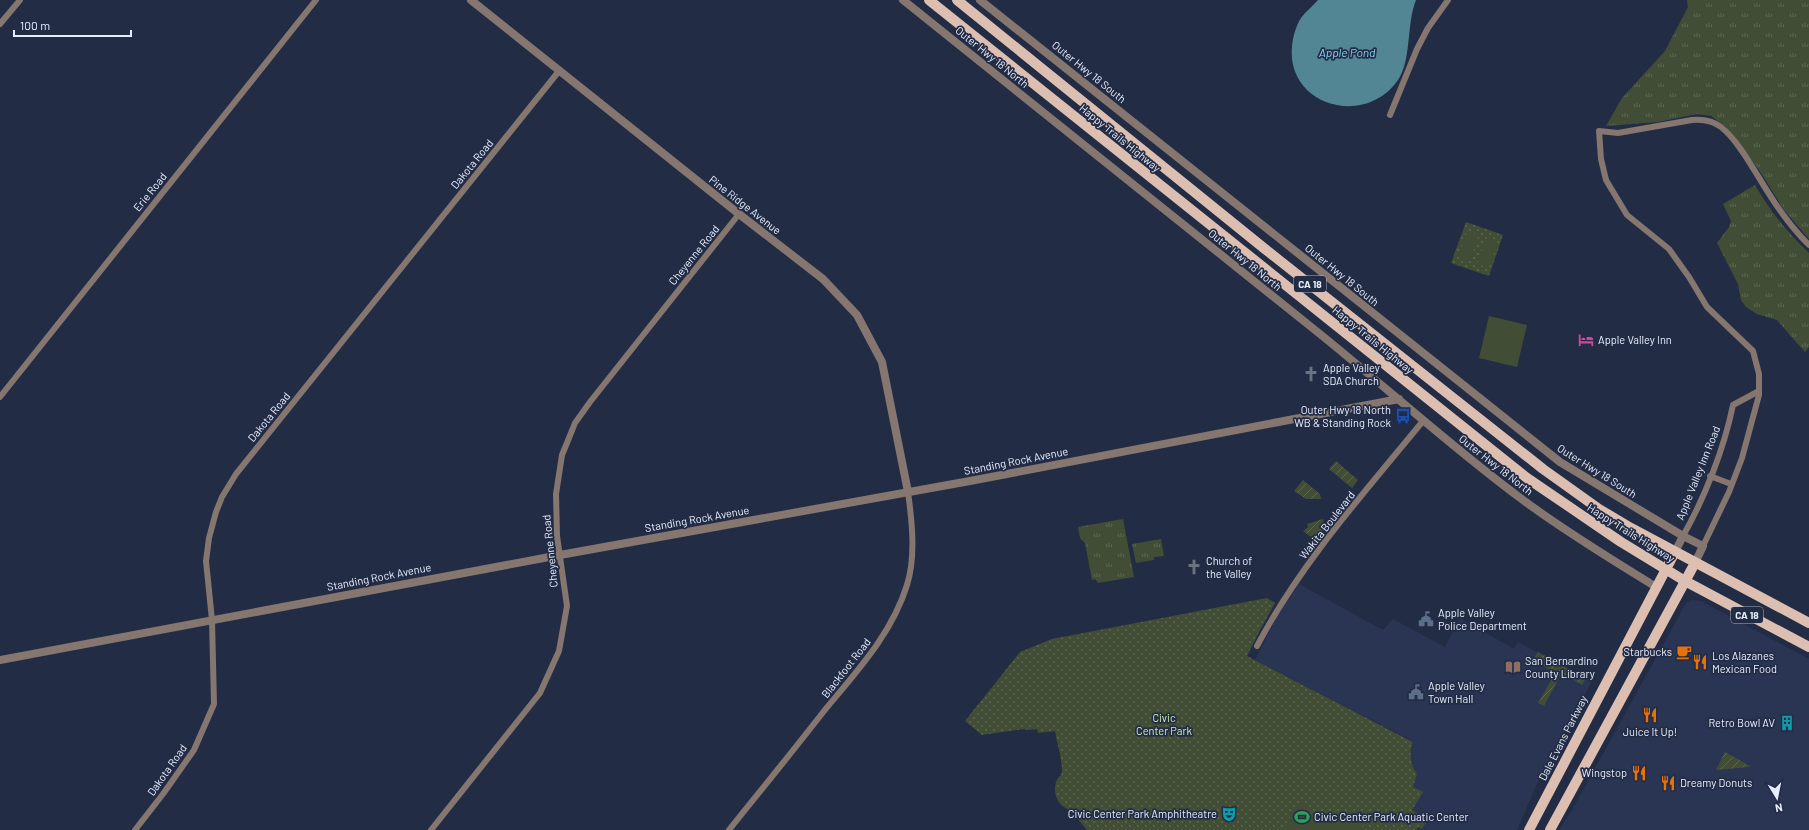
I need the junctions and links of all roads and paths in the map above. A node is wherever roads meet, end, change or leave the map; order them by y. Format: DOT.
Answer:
graph roads {
  1 [pos="20,0"];
  2 [pos="316,0"];
  3 [pos="471,0"];
  4 [pos="903,0"];
  5 [pos="929,0"];
  6 [pos="957,0"];
  7 [pos="980,0"];
  8 [pos="1448,0"];
  9 [pos="0,24"];
  10 [pos="559,71"];
  11 [pos="1390,115"];
  12 [pos="739,214"];
  13 [pos="1809,245"];
  14 [pos="1759,391"];
  15 [pos="0,397"];
  16 [pos="1399,399"];
  17 [pos="1423,421"];
  18 [pos="1710,476"];
  19 [pos="1731,484"];
  20 [pos="908,492"];
  21 [pos="1683,536"];
  22 [pos="1703,546"];
  23 [pos="1675,552"];
  24 [pos="560,555"];
  25 [pos="1695,563"];
  26 [pos="1665,569"];
  27 [pos="1686,581"];
  28 [pos="1656,587"];
  29 [pos="212,620"];
  30 [pos="1809,623"];
  31 [pos="1257,646"];
  32 [pos="1809,648"];
  33 [pos="0,660"];
  34 [pos="135,830"];
  35 [pos="431,830"];
  36 [pos="730,830"];
  37 [pos="1529,830"];
  38 [pos="1550,830"];
  1 -- 9 [label="street"];
  2 -- 15 [label="street, Erie Road"];
  3 -- 10 [label="street, Pine Ridge Avenue"];
  4 -- 16 [label="street, Outer Hwy 18 North"];
  5 -- 26 [label="main road, Happy Trails Highway / CA 18"];
  6 -- 23 [label="main road, Happy Trails Highway / CA 18"];
  7 -- 21 [label="street, Outer Hwy 18 South"];
  8 -- 11 [label="street"];
  10 -- 12 [label="street, Pine Ridge Avenue"];
  10 -- 29 [label="street, Dakota Road"];
  12 -- 20 [label="street, Pine Ridge Avenue"];
  12 -- 24 [label="street, Cheyenne Road"];
  13 -- 14 [label="street"];
  14 -- 18 [label="street, Apple Valley Inn Road"];
  14 -- 19 [label="street"];
  16 -- 17 [label="street, Outer Hwy 18 North"];
  16 -- 20 [label="street, Standing Rock Avenue"];
  17 -- 28 [label="street, Outer Hwy 18 North"];
  17 -- 31 [label="street, Wakita Boulevard"];
  18 -- 19 [label="street"];
  18 -- 21 [label="street, Apple Valley Inn Road"];
  19 -- 22 [label="street"];
  20 -- 24 [label="street, Standing Rock Avenue"];
  20 -- 36 [label="street, Blackfoot Road"];
  21 -- 22 [label="street, Outer Hwy 18 South"];
  21 -- 23 [label="street, Apple Valley Inn Road"];
  22 -- 25 [label="street"];
  23 -- 25 [label="main road, Happy Trails Highway / CA 18"];
  23 -- 26 [label="main road, Dale Evans Parkway"];
  24 -- 29 [label="street, Standing Rock Avenue"];
  24 -- 35 [label="street, Cheyenne Road"];
  25 -- 27 [label="main road"];
  25 -- 30 [label="main road, Happy Trails Highway / CA 18"];
  26 -- 27 [label="main road, Happy Trails Highway / CA 18"];
  26 -- 28 [label="main road, Dale Evans Parkway"];
  27 -- 32 [label="main road, Happy Trails Highway / CA 18"];
  27 -- 38 [label="main road"];
  28 -- 37 [label="main road, Dale Evans Parkway"];
  29 -- 33 [label="street, Standing Rock Avenue"];
  29 -- 34 [label="street, Dakota Road"];
}
